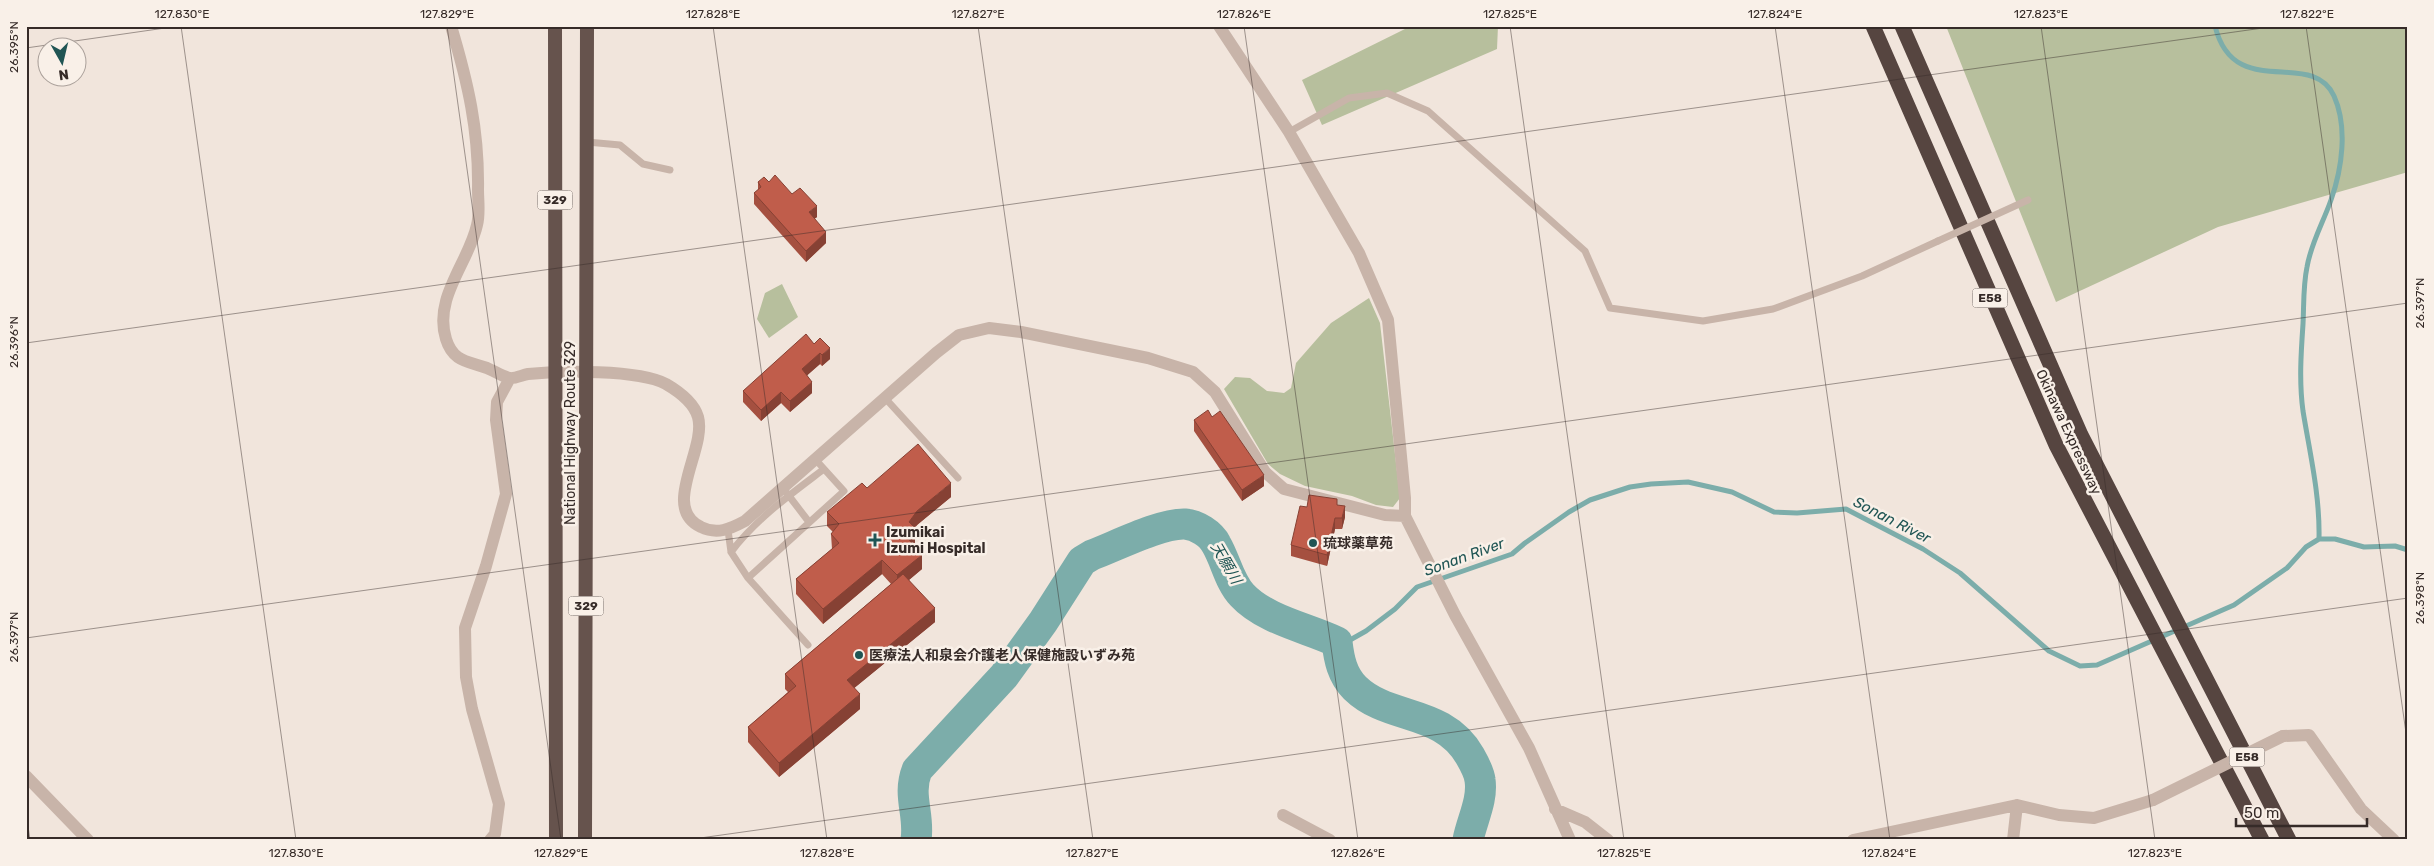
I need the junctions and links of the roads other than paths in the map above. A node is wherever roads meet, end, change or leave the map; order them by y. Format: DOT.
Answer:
graph roads {
  1 [pos="450,26"];
  2 [pos="555,26"];
  3 [pos="587,26"];
  4 [pos="1219,26"];
  5 [pos="1873,26"];
  6 [pos="1902,26"];
  7 [pos="1289,132"];
  8 [pos="587,142"];
  9 [pos="670,170"];
  10 [pos="2028,200"];
  11 [pos="587,373"];
  12 [pos="556,374"];
  13 [pos="510,378"];
  14 [pos="885,398"];
  15 [pos="820,464"];
  16 [pos="958,478"];
  17 [pos="786,492"];
  18 [pos="1405,516"];
  19 [pos="809,522"];
  20 [pos="728,530"];
  21 [pos="731,552"];
  22 [pos="748,578"];
  23 [pos="808,645"];
  24 [pos="26,776"];
  25 [pos="2018,805"];
  26 [pos="1555,809"];
  27 [pos="1283,815"];
  28 [pos="88,840"];
  29 [pos="490,840"];
  30 [pos="556,840"];
  31 [pos="585,840"];
  32 [pos="1330,840"];
  33 [pos="1570,840"];
  34 [pos="1608,840"];
  35 [pos="1854,840"];
  36 [pos="2012,840"];
  37 [pos="2262,840"];
  38 [pos="2289,840"];
  39 [pos="2394,840"];
  1 -- 13 [label="street"];
  2 -- 12 [label="highway, National Highway Route 329 / 329"];
  3 -- 8 [label="highway, National Highway Route 329 / 329"];
  4 -- 7 [label="street"];
  5 -- 37 [label="highway, Okinawa Expressway / E58"];
  6 -- 38 [label="highway, Okinawa Expressway / E58"];
  7 -- 10 [label="lane, bridge"];
  7 -- 18 [label="street"];
  8 -- 9 [label="lane"];
  8 -- 11 [label="highway, National Highway Route 329 / 329"];
  11 -- 12 [label="street"];
  11 -- 20 [label="street"];
  11 -- 31 [label="highway, National Highway Route 329 / 329"];
  12 -- 13 [label="street"];
  12 -- 30 [label="highway, National Highway Route 329 / 329"];
  13 -- 29 [label="street"];
  14 -- 15 [label="street"];
  14 -- 16 [label="lane"];
  14 -- 18 [label="street"];
  15 -- 17 [label="street"];
  15 -- 19 [label="lane"];
  17 -- 19 [label="lane"];
  17 -- 20 [label="street"];
  17 -- 21 [label="lane"];
  18 -- 26 [label="street"];
  19 -- 22 [label="lane"];
  20 -- 21 [label="lane"];
  21 -- 22 [label="lane"];
  22 -- 23 [label="lane"];
  24 -- 28 [label="street"];
  25 -- 35 [label="street"];
  25 -- 36 [label="street"];
  25 -- 39 [label="street, bridge"];
  26 -- 33 [label="street"];
  26 -- 34 [label="street"];
  27 -- 32 [label="street"];
}
